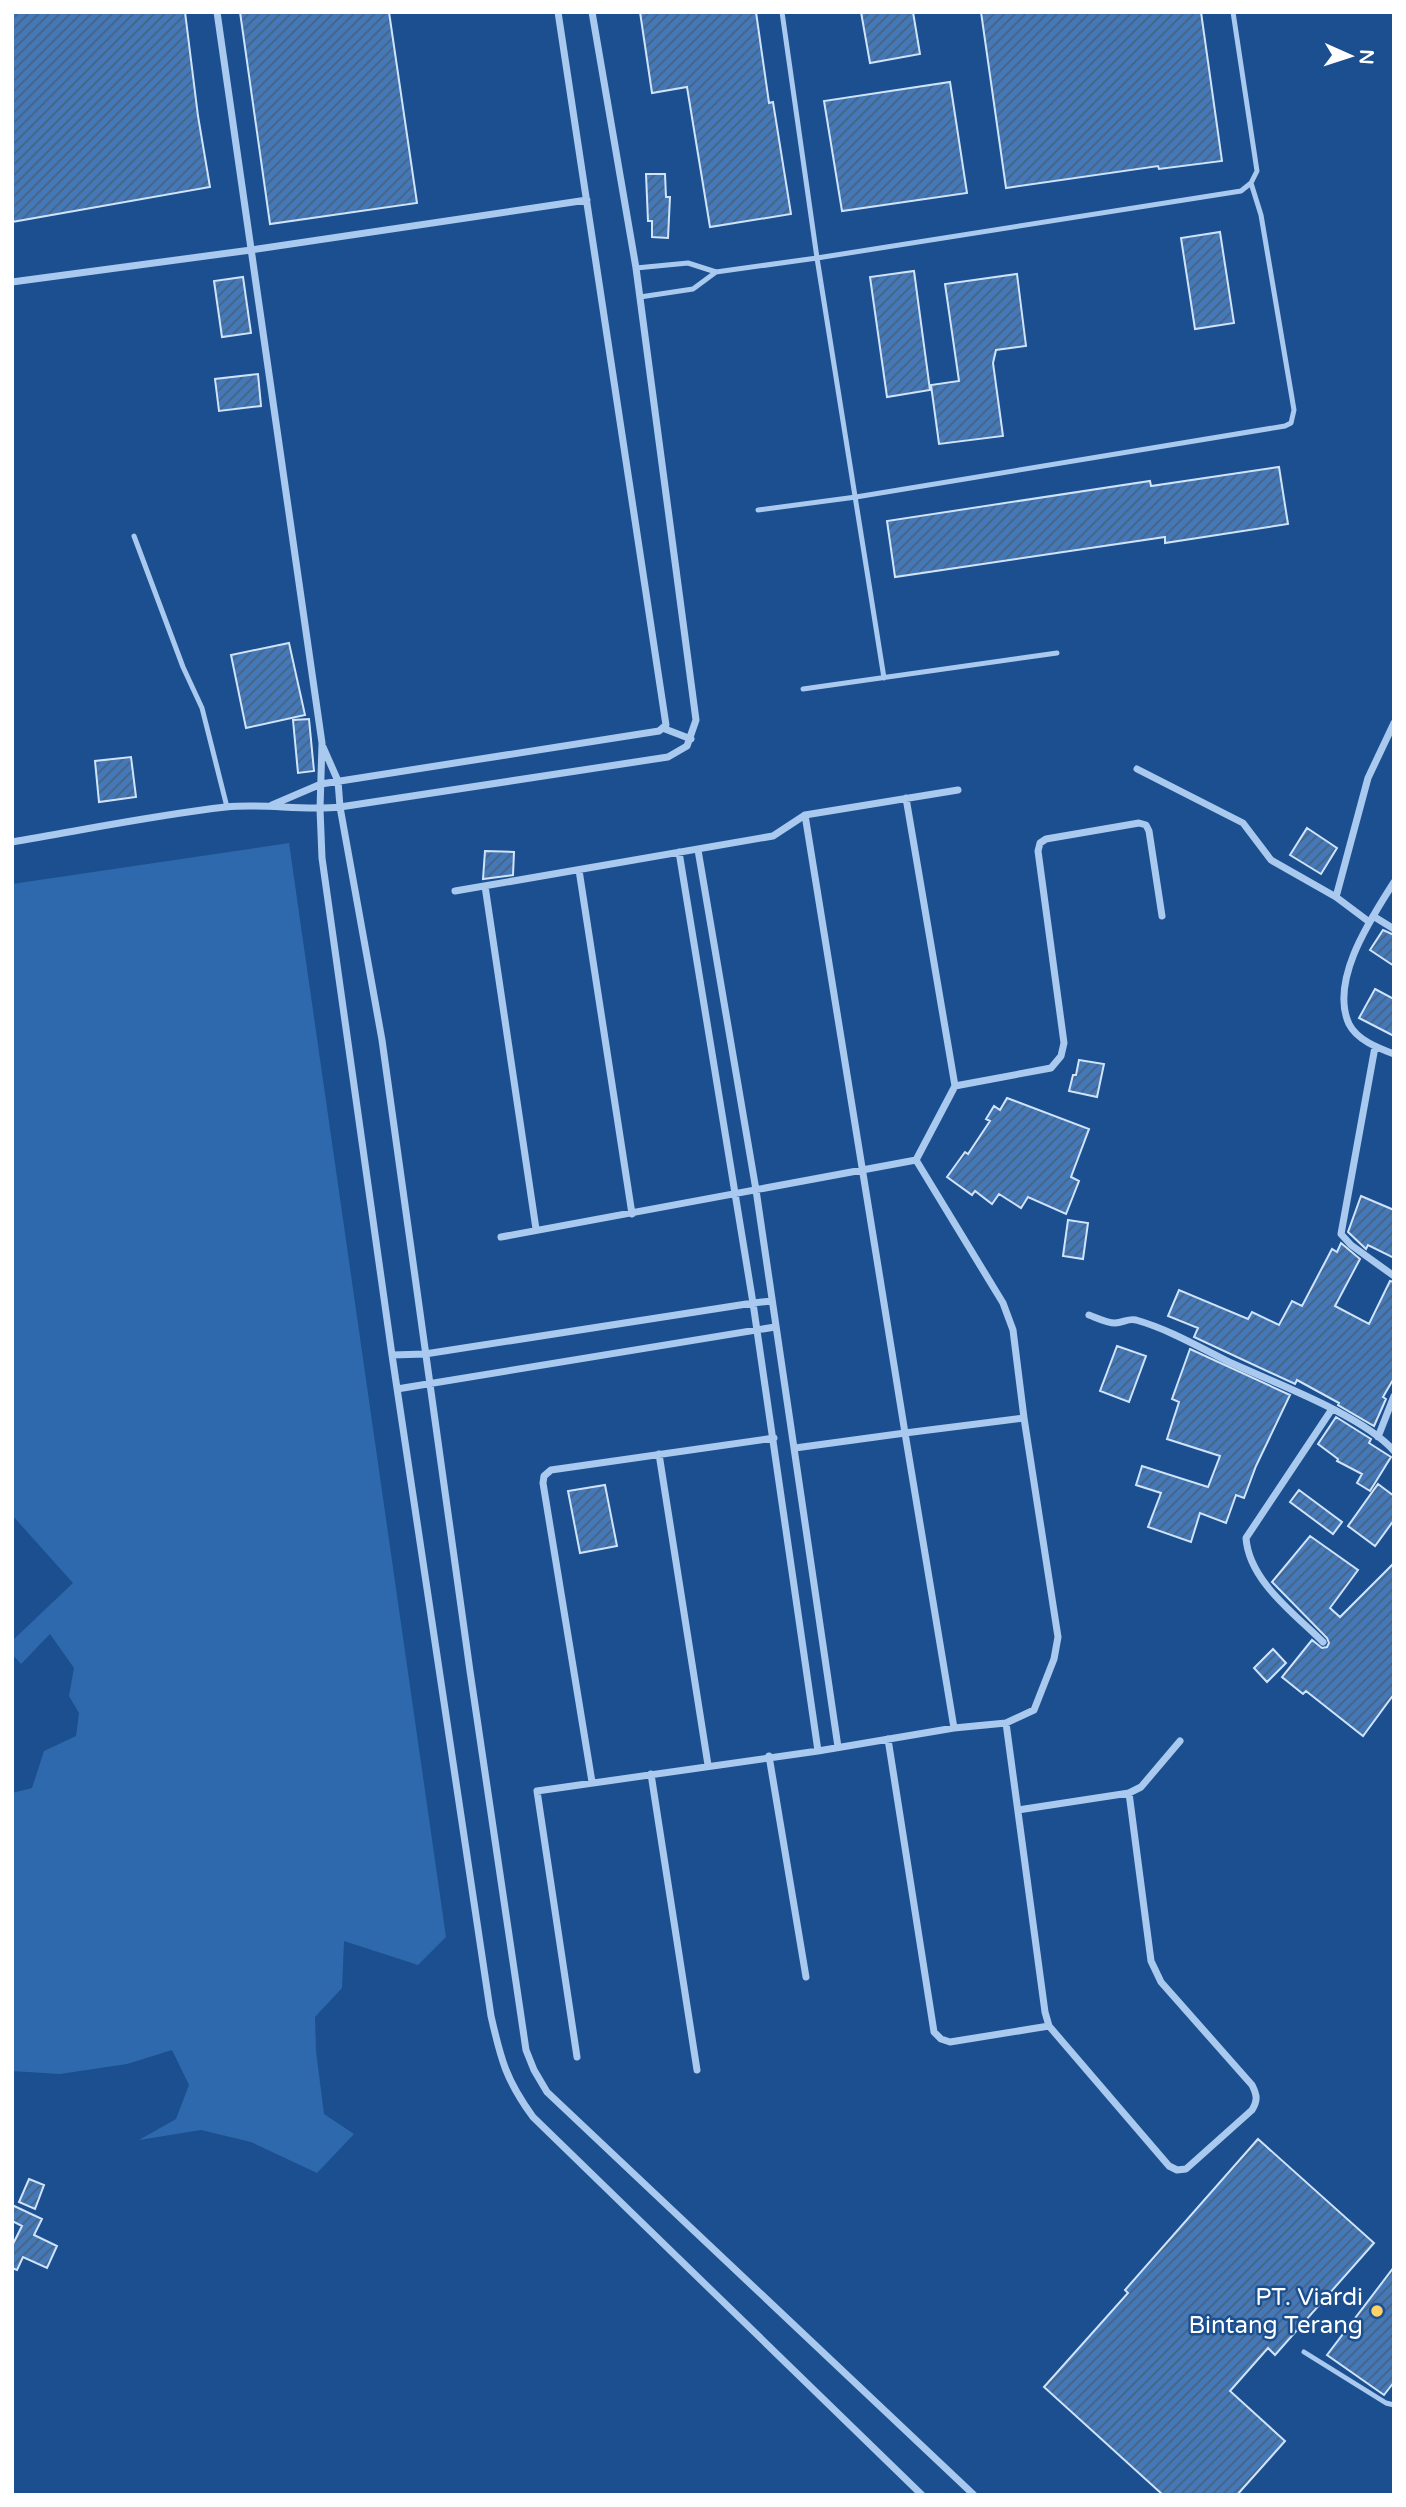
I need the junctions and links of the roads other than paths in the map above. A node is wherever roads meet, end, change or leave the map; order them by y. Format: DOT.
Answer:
graph roads {
  1 [pos="217,12"];
  2 [pos="558,12"];
  3 [pos="592,12"];
  4 [pos="782,12"];
  5 [pos="1233,12"];
  6 [pos="1251,183"];
  7 [pos="587,200"];
  8 [pos="251,250"];
  9 [pos="817,258"];
  10 [pos="636,268"];
  11 [pos="716,272"];
  12 [pos="12,282"];
  13 [pos="640,297"];
  14 [pos="856,497"];
  15 [pos="758,510"];
  16 [pos="134,536"];
  17 [pos="1057,653"];
  18 [pos="884,678"];
  19 [pos="803,689"];
  20 [pos="1394,723"];
  21 [pos="664,729"];
  22 [pos="691,738"];
  23 [pos="322,743"];
  24 [pos="1137,769"];
  25 [pos="338,781"];
  26 [pos="321,784"];
  27 [pos="958,790"];
  28 [pos="906,798"];
  29 [pos="270,806"];
  30 [pos="227,807"];
  31 [pos="340,807"];
  32 [pos="320,809"];
  33 [pos="806,815"];
  34 [pos="12,842"];
  35 [pos="698,850"];
  36 [pos="679,852"];
  37 [pos="579,870"];
  38 [pos="1394,882"];
  39 [pos="485,886"];
  40 [pos="454,891"];
  41 [pos="1336,897"];
  42 [pos="1162,916"];
  43 [pos="1370,918"];
  44 [pos="1394,929"];
  45 [pos="1375,1047"];
  46 [pos="1394,1055"];
  47 [pos="955,1086"];
  48 [pos="916,1160"];
  49 [pos="864,1172"];
  50 [pos="756,1190"];
  51 [pos="736,1195"];
  52 [pos="632,1214"];
  53 [pos="536,1229"];
  54 [pos="501,1237"];
  55 [pos="1394,1276"];
  56 [pos="772,1301"];
  57 [pos="754,1303"];
  58 [pos="1089,1315"];
  59 [pos="775,1327"];
  60 [pos="758,1329"];
  61 [pos="392,1354"];
  62 [pos="425,1354"];
  63 [pos="429,1383"];
  64 [pos="397,1389"];
  65 [pos="1394,1396"];
  66 [pos="1332,1409"];
  67 [pos="1024,1418"];
  68 [pos="905,1433"];
  69 [pos="1378,1437"];
  70 [pos="774,1438"];
  71 [pos="795,1448"];
  72 [pos="1394,1451"];
  73 [pos="659,1454"];
  74 [pos="1323,1642"];
  75 [pos="1006,1723"];
  76 [pos="954,1728"];
  77 [pos="888,1739"];
  78 [pos="1180,1741"];
  79 [pos="838,1747"];
  80 [pos="818,1751"];
  81 [pos="769,1756"];
  82 [pos="708,1765"];
  83 [pos="651,1774"];
  84 [pos="592,1782"];
  85 [pos="1129,1793"];
  86 [pos="1018,1810"];
  87 [pos="806,1976"];
  88 [pos="1049,2026"];
  89 [pos="577,2057"];
  90 [pos="697,2070"];
  91 [pos="1304,2353"];
  92 [pos="1394,2405"];
  93 [pos="922,2495"];
  94 [pos="974,2495"];
  1 -- 8 [label="street"];
  2 -- 7 [label="street"];
  3 -- 10 [label="street"];
  4 -- 9 [label="lane"];
  5 -- 6 [label="lane"];
  6 -- 9 [label="lane"];
  6 -- 14 [label="lane"];
  7 -- 8 [label="street"];
  7 -- 21 [label="street"];
  8 -- 12 [label="street"];
  8 -- 23 [label="street"];
  9 -- 11 [label="lane"];
  9 -- 14 [label="lane"];
  10 -- 11 [label="lane"];
  10 -- 13 [label="street"];
  11 -- 13 [label="lane"];
  13 -- 22 [label="street"];
  14 -- 15 [label="lane"];
  14 -- 18 [label="lane"];
  16 -- 30 [label="lane"];
  17 -- 18 [label="lane"];
  18 -- 19 [label="lane"];
  20 -- 41 [label="street"];
  21 -- 22 [label="street"];
  21 -- 25 [label="street"];
  22 -- 31 [label="street"];
  23 -- 25 [label="street"];
  23 -- 26 [label="street"];
  24 -- 41 [label="street"];
  25 -- 26 [label="street"];
  25 -- 31 [label="street"];
  26 -- 29 [label="street"];
  26 -- 32 [label="street"];
  27 -- 28 [label="street"];
  28 -- 33 [label="street"];
  28 -- 47 [label="street"];
  29 -- 30 [label="street"];
  29 -- 32 [label="street"];
  30 -- 34 [label="street"];
  31 -- 32 [label="street"];
  31 -- 62 [label="street"];
  32 -- 61 [label="street"];
  33 -- 35 [label="street"];
  33 -- 49 [label="street"];
  35 -- 36 [label="street"];
  35 -- 50 [label="street"];
  36 -- 37 [label="street"];
  36 -- 51 [label="street"];
  37 -- 39 [label="street"];
  37 -- 52 [label="street"];
  38 -- 43 [label="street"];
  39 -- 40 [label="street"];
  39 -- 53 [label="street"];
  41 -- 43 [label="street"];
  42 -- 47 [label="street"];
  43 -- 44 [label="street"];
  43 -- 45 [label="street"];
  45 -- 46 [label="street"];
  45 -- 55 [label="street"];
  47 -- 48 [label="street"];
  48 -- 49 [label="street"];
  48 -- 67 [label="street"];
  49 -- 50 [label="street"];
  49 -- 68 [label="street"];
  50 -- 51 [label="street"];
  50 -- 56 [label="street"];
  51 -- 52 [label="street"];
  51 -- 57 [label="street"];
  52 -- 53 [label="street"];
  53 -- 54 [label="street"];
  56 -- 57 [label="street"];
  56 -- 59 [label="street"];
  57 -- 60 [label="street"];
  57 -- 62 [label="street"];
  58 -- 66 [label="street"];
  59 -- 60 [label="street"];
  59 -- 71 [label="street"];
  60 -- 63 [label="street"];
  60 -- 70 [label="street"];
  61 -- 62 [label="street"];
  61 -- 64 [label="street"];
  62 -- 63 [label="street"];
  63 -- 64 [label="street"];
  63 -- 94 [label="street"];
  64 -- 93 [label="street"];
  65 -- 69 [label="street"];
  66 -- 69 [label="street"];
  66 -- 74 [label="street"];
  67 -- 68 [label="street"];
  67 -- 75 [label="street"];
  68 -- 71 [label="street"];
  68 -- 76 [label="street"];
  69 -- 72 [label="street"];
  70 -- 73 [label="street"];
  70 -- 80 [label="street"];
  71 -- 79 [label="street"];
  73 -- 82 [label="street"];
  73 -- 84 [label="street"];
  75 -- 76 [label="street"];
  75 -- 86 [label="street"];
  76 -- 77 [label="street"];
  77 -- 79 [label="street"];
  77 -- 88 [label="street"];
  78 -- 85 [label="street"];
  79 -- 80 [label="street"];
  80 -- 81 [label="street"];
  81 -- 82 [label="street"];
  81 -- 87 [label="street"];
  82 -- 83 [label="street"];
  83 -- 84 [label="street"];
  83 -- 90 [label="street"];
  84 -- 89 [label="street"];
  85 -- 86 [label="street"];
  85 -- 88 [label="street"];
  86 -- 88 [label="street"];
  91 -- 92 [label="lane"];
}
